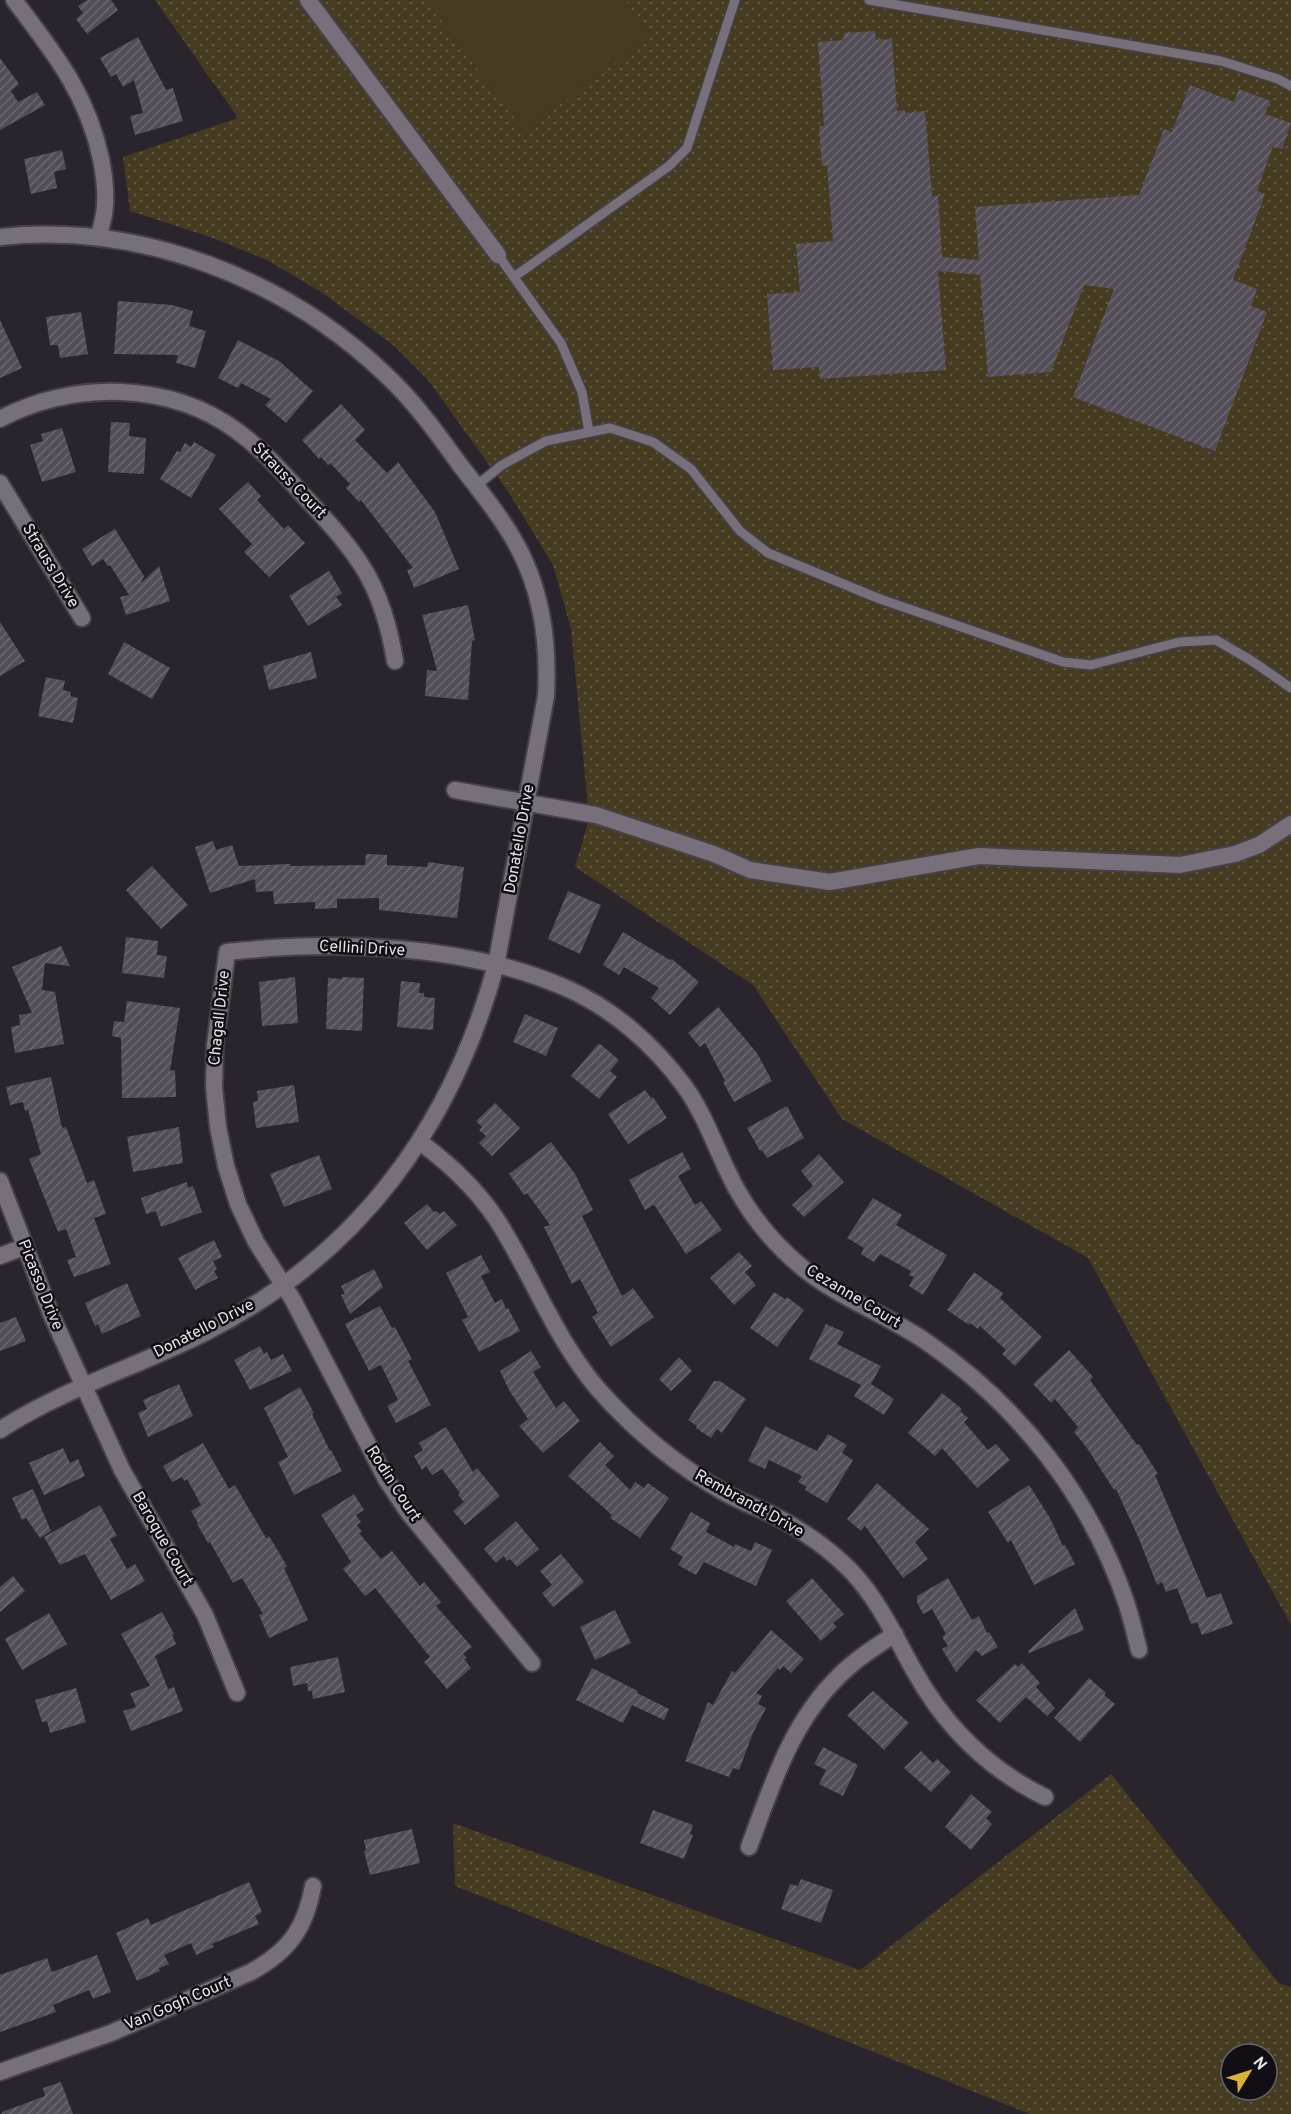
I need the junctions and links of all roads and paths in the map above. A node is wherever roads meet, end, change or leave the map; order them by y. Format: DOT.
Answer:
graph roads {
  1 [pos="14,0"];
  2 [pos="308,0"];
  3 [pos="735,0"];
  4 [pos="869,0"];
  5 [pos="1291,86"];
  6 [pos="99,236"];
  7 [pos="0,237"];
  8 [pos="498,255"];
  9 [pos="514,277"];
  10 [pos="0,419"];
  11 [pos="589,432"];
  12 [pos="0,483"];
  13 [pos="476,486"];
  14 [pos="82,618"];
  15 [pos="395,661"];
  16 [pos="1291,688"];
  17 [pos="455,790"];
  18 [pos="527,804"];
  19 [pos="1291,824"];
  20 [pos="227,952"];
  21 [pos="496,965"];
  22 [pos="420,1142"];
  23 [pos="0,1181"];
  24 [pos="24,1246"];
  25 [pos="0,1256"];
  26 [pos="283,1285"];
  27 [pos="84,1387"];
  28 [pos="0,1431"];
  29 [pos="895,1634"];
  30 [pos="1139,1650"];
  31 [pos="532,1663"];
  32 [pos="237,1693"];
  33 [pos="1045,1797"];
  34 [pos="749,1847"];
  35 [pos="313,1886"];
  36 [pos="0,2072"];
  1 -- 6 [label="street"];
  2 -- 8 [label="street"];
  3 -- 9 [label="lane"];
  4 -- 5 [label="lane"];
  6 -- 7 [label="street, Donatello Drive"];
  6 -- 13 [label="street, Donatello Drive"];
  8 -- 9 [label="lane"];
  9 -- 11 [label="lane"];
  10 -- 15 [label="street, Strauss Court"];
  11 -- 13 [label="lane"];
  11 -- 16 [label="lane"];
  12 -- 14 [label="street, Strauss Drive"];
  13 -- 18 [label="street, Donatello Drive"];
  17 -- 18 [label="street"];
  18 -- 19 [label="street"];
  18 -- 21 [label="street, Donatello Drive"];
  20 -- 21 [label="street, Cellini Drive"];
  20 -- 26 [label="street, Chagall Drive"];
  21 -- 22 [label="street, Donatello Drive"];
  21 -- 30 [label="street, Cezanne Court"];
  22 -- 26 [label="street, Donatello Drive"];
  22 -- 29 [label="street, Rembrandt Drive"];
  23 -- 24 [label="street, Picasso Drive"];
  24 -- 25 [label="street"];
  24 -- 27 [label="street, Picasso Drive"];
  26 -- 27 [label="street, Donatello Drive"];
  26 -- 31 [label="street, Rodin Court"];
  27 -- 28 [label="street, Donatello Drive"];
  27 -- 32 [label="street, Baroque Court"];
  29 -- 33 [label="street, Rembrandt Drive"];
  29 -- 34 [label="street"];
  35 -- 36 [label="street, Van Gogh Court"];
}
